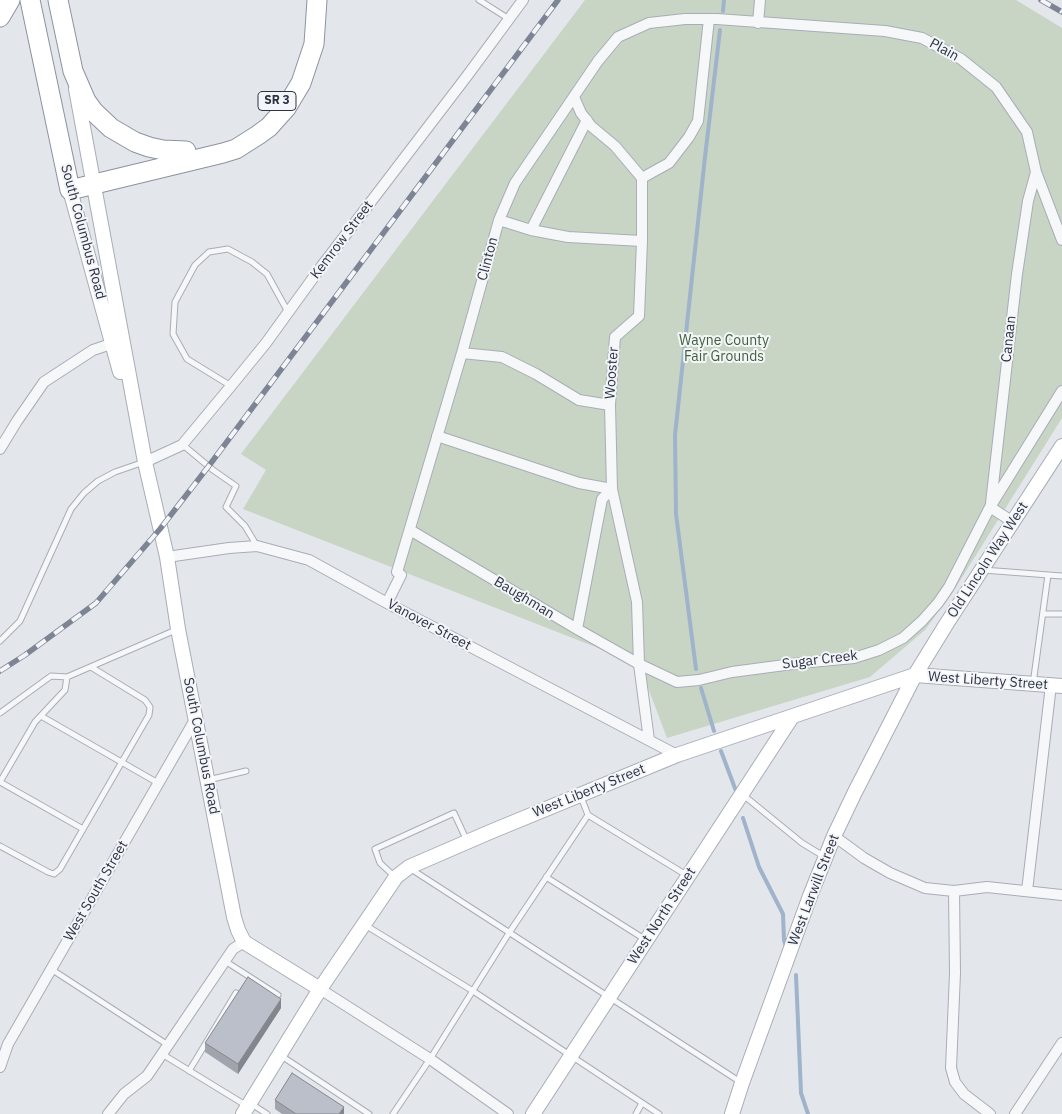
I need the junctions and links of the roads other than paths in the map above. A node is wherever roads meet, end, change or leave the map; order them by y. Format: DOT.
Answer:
graph roads {
  1 [pos="10,0"];
  2 [pos="30,0"];
  3 [pos="58,0"];
  4 [pos="305,0"];
  5 [pos="317,0"];
  6 [pos="479,0"];
  7 [pos="524,0"];
  8 [pos="760,0"];
  9 [pos="0,17"];
  10 [pos="509,19"];
  11 [pos="713,19"];
  12 [pos="758,23"];
  13 [pos="72,71"];
  14 [pos="574,97"];
  15 [pos="587,120"];
  16 [pos="186,151"];
  17 [pos="1036,172"];
  18 [pos="642,178"];
  19 [pos="93,179"];
  20 [pos="69,185"];
  21 [pos="499,220"];
  22 [pos="531,230"];
  23 [pos="1062,240"];
  24 [pos="642,241"];
  25 [pos="288,313"];
  26 [pos="117,342"];
  27 [pos="462,353"];
  28 [pos="231,386"];
  29 [pos="1062,391"];
  30 [pos="610,405"];
  31 [pos="437,436"];
  32 [pos="182,445"];
  33 [pos="1062,446"];
  34 [pos="0,449"];
  35 [pos="145,462"];
  36 [pos="612,489"];
  37 [pos="990,507"];
  38 [pos="1014,522"];
  39 [pos="410,530"];
  40 [pos="257,546"];
  41 [pos="167,557"];
  42 [pos="982,570"];
  43 [pos="1048,575"];
  44 [pos="1062,576"];
  45 [pos="387,603"];
  46 [pos="1043,614"];
  47 [pos="1062,614"];
  48 [pos="178,629"];
  49 [pos="577,629"];
  50 [pos="0,641"];
  51 [pos="639,664"];
  52 [pos="91,667"];
  53 [pos="915,675"];
  54 [pos="67,677"];
  55 [pos="1033,684"];
  56 [pos="1056,686"];
  57 [pos="0,713"];
  58 [pos="41,716"];
  59 [pos="792,717"];
  60 [pos="196,718"];
  61 [pos="649,740"];
  62 [pos="677,755"];
  63 [pos="122,763"];
  64 [pos="246,771"];
  65 [pos="207,780"];
  66 [pos="0,782"];
  67 [pos="158,783"];
  68 [pos="581,794"];
  69 [pos="742,794"];
  70 [pos="588,815"];
  71 [pos="83,829"];
  72 [pos="834,836"];
  73 [pos="467,842"];
  74 [pos="0,846"];
  75 [pos="826,858"];
  76 [pos="409,867"];
  77 [pos="688,876"];
  78 [pos="396,877"];
  79 [pos="546,877"];
  80 [pos="954,891"];
  81 [pos="1027,891"];
  82 [pos="1062,895"];
  83 [pos="364,924"];
  84 [pos="509,933"];
  85 [pos="646,941"];
  86 [pos="244,942"];
  87 [pos="225,961"];
  88 [pos="51,969"];
  89 [pos="320,989"];
  90 [pos="473,991"];
  91 [pos="236,994"];
  92 [pos="278,995"];
  93 [pos="610,997"];
  94 [pos="1062,1043"];
  95 [pos="165,1050"];
  96 [pos="1059,1054"];
  97 [pos="280,1055"];
  98 [pos="571,1056"];
  99 [pos="430,1059"];
  100 [pos="0,1066"];
  101 [pos="189,1071"];
  102 [pos="742,1083"];
  103 [pos="642,1103"];
  104 [pos="247,1108"];
  105 [pos="108,1114"];
  106 [pos="266,1114"];
  107 [pos="368,1114"];
  108 [pos="393,1114"];
  109 [pos="508,1114"];
  110 [pos="533,1114"];
  111 [pos="636,1114"];
  112 [pos="659,1114"];
  113 [pos="732,1114"];
  114 [pos="990,1114"];
  115 [pos="1015,1114"];
  1 -- 9 [label="highway"];
  2 -- 20 [label="highway, South Columbus Road"];
  3 -- 13 [label="highway, South Columbus Road / SR 3"];
  4 -- 16 [label="highway, SR 3"];
  5 -- 19 [label="highway"];
  6 -- 10 [label="lane"];
  7 -- 10 [label="street, Kemrow Street"];
  8 -- 12 [label="street"];
  10 -- 25 [label="street, Kemrow Street"];
  11 -- 12 [label="street, Plain"];
  11 -- 14 [label="street, Clinton"];
  11 -- 18 [label="street"];
  12 -- 17 [label="street, Plain"];
  13 -- 16 [label="highway, SR 3"];
  13 -- 19 [label="main road, South Columbus Road"];
  14 -- 15 [label="street"];
  14 -- 21 [label="street, Clinton"];
  15 -- 18 [label="street"];
  15 -- 22 [label="street"];
  16 -- 19 [label="highway"];
  17 -- 23 [label="street, Plain"];
  17 -- 37 [label="street, Canaan"];
  18 -- 24 [label="street, Wooster"];
  19 -- 20 [label="highway"];
  19 -- 26 [label="main road, South Columbus Road"];
  20 -- 26 [label="main road, South Columbus Road"];
  21 -- 22 [label="street"];
  21 -- 27 [label="street, Clinton"];
  22 -- 24 [label="street"];
  24 -- 30 [label="street, Wooster"];
  25 -- 28 [label="street, Kemrow Street"];
  25 -- 28 [label="lane"];
  26 -- 34 [label="street"];
  26 -- 35 [label="main road, South Columbus Road"];
  27 -- 30 [label="street"];
  27 -- 31 [label="street, Clinton"];
  28 -- 32 [label="street, Kemrow Street"];
  29 -- 37 [label="street, Sugar Creek"];
  30 -- 36 [label="street, Wooster"];
  31 -- 36 [label="street"];
  31 -- 39 [label="street, Clinton"];
  32 -- 35 [label="street, Kemrow Street"];
  32 -- 40 [label="lane"];
  33 -- 38 [label="main road, Old Lincoln Way West"];
  35 -- 41 [label="main road, South Columbus Road"];
  35 -- 50 [label="lane"];
  36 -- 49 [label="street"];
  36 -- 51 [label="street, Wooster"];
  37 -- 38 [label="street"];
  37 -- 51 [label="street, Sugar Creek"];
  38 -- 42 [label="main road, Old Lincoln Way West"];
  39 -- 45 [label="street, Clinton"];
  39 -- 49 [label="street, Baughman"];
  40 -- 41 [label="street, Vanover Street"];
  40 -- 45 [label="street, Vanover Street"];
  41 -- 48 [label="main road, South Columbus Road"];
  42 -- 43 [label="lane"];
  42 -- 53 [label="main road, Old Lincoln Way West"];
  43 -- 44 [label="lane"];
  43 -- 46 [label="lane"];
  45 -- 61 [label="street, Vanover Street"];
  46 -- 47 [label="lane"];
  46 -- 55 [label="lane"];
  48 -- 52 [label="lane"];
  48 -- 60 [label="main road, South Columbus Road"];
  49 -- 51 [label="street, Baughman"];
  51 -- 61 [label="street, Wooster"];
  52 -- 54 [label="lane"];
  52 -- 63 [label="lane"];
  53 -- 55 [label="main road, West Liberty Street"];
  53 -- 59 [label="main road, West Liberty Street"];
  53 -- 72 [label="main road, West Larwill Street"];
  54 -- 57 [label="lane"];
  54 -- 58 [label="lane"];
  55 -- 56 [label="main road, West Liberty Street"];
  56 -- 81 [label="street"];
  58 -- 63 [label="lane"];
  58 -- 66 [label="lane"];
  59 -- 62 [label="main road, West Liberty Street"];
  59 -- 69 [label="main road, West North Street"];
  60 -- 65 [label="main road, South Columbus Road"];
  60 -- 67 [label="street, West South Street"];
  61 -- 62 [label="street, Vanover Street"];
  62 -- 68 [label="main road, West Liberty Street"];
  63 -- 67 [label="lane"];
  63 -- 71 [label="lane"];
  64 -- 65 [label="lane"];
  65 -- 86 [label="main road, South Columbus Road"];
  66 -- 71 [label="lane"];
  67 -- 88 [label="street, West South Street"];
  68 -- 70 [label="lane"];
  68 -- 73 [label="main road, West Liberty Street"];
  69 -- 75 [label="lane"];
  69 -- 77 [label="main road, West North Street"];
  70 -- 77 [label="lane"];
  70 -- 79 [label="lane"];
  71 -- 74 [label="lane"];
  72 -- 75 [label="main road, West Larwill Street"];
  72 -- 80 [label="street"];
  73 -- 76 [label="main road, West Liberty Street"];
  73 -- 78 [label="lane"];
  75 -- 102 [label="main road, West Larwill Street"];
  76 -- 78 [label="main road, West Liberty Street"];
  76 -- 84 [label="lane"];
  77 -- 85 [label="main road, West North Street"];
  78 -- 83 [label="main road, West Liberty Street"];
  79 -- 84 [label="lane"];
  79 -- 85 [label="lane"];
  80 -- 81 [label="street"];
  80 -- 114 [label="street"];
  81 -- 82 [label="street"];
  83 -- 89 [label="main road, West Liberty Street"];
  83 -- 90 [label="lane"];
  84 -- 90 [label="lane"];
  84 -- 93 [label="lane"];
  85 -- 93 [label="main road, West North Street"];
  86 -- 87 [label="street"];
  86 -- 89 [label="main road"];
  87 -- 92 [label="lane"];
  87 -- 95 [label="street"];
  88 -- 95 [label="lane"];
  88 -- 100 [label="street, West South Street"];
  89 -- 97 [label="main road, West Liberty Street"];
  89 -- 99 [label="street"];
  90 -- 98 [label="lane"];
  90 -- 99 [label="lane"];
  91 -- 101 [label="lane"];
  93 -- 98 [label="main road, West North Street"];
  93 -- 102 [label="lane"];
  94 -- 96 [label="street"];
  95 -- 101 [label="lane"];
  95 -- 105 [label="street"];
  96 -- 115 [label="street"];
  97 -- 104 [label="main road, West Liberty Street"];
  97 -- 107 [label="lane"];
  98 -- 103 [label="lane"];
  98 -- 110 [label="main road, West North Street"];
  99 -- 108 [label="lane"];
  99 -- 109 [label="street"];
  101 -- 104 [label="lane"];
  102 -- 113 [label="main road, West Larwill Street"];
  103 -- 111 [label="lane"];
  103 -- 112 [label="lane"];
  104 -- 106 [label="lane"];
}
